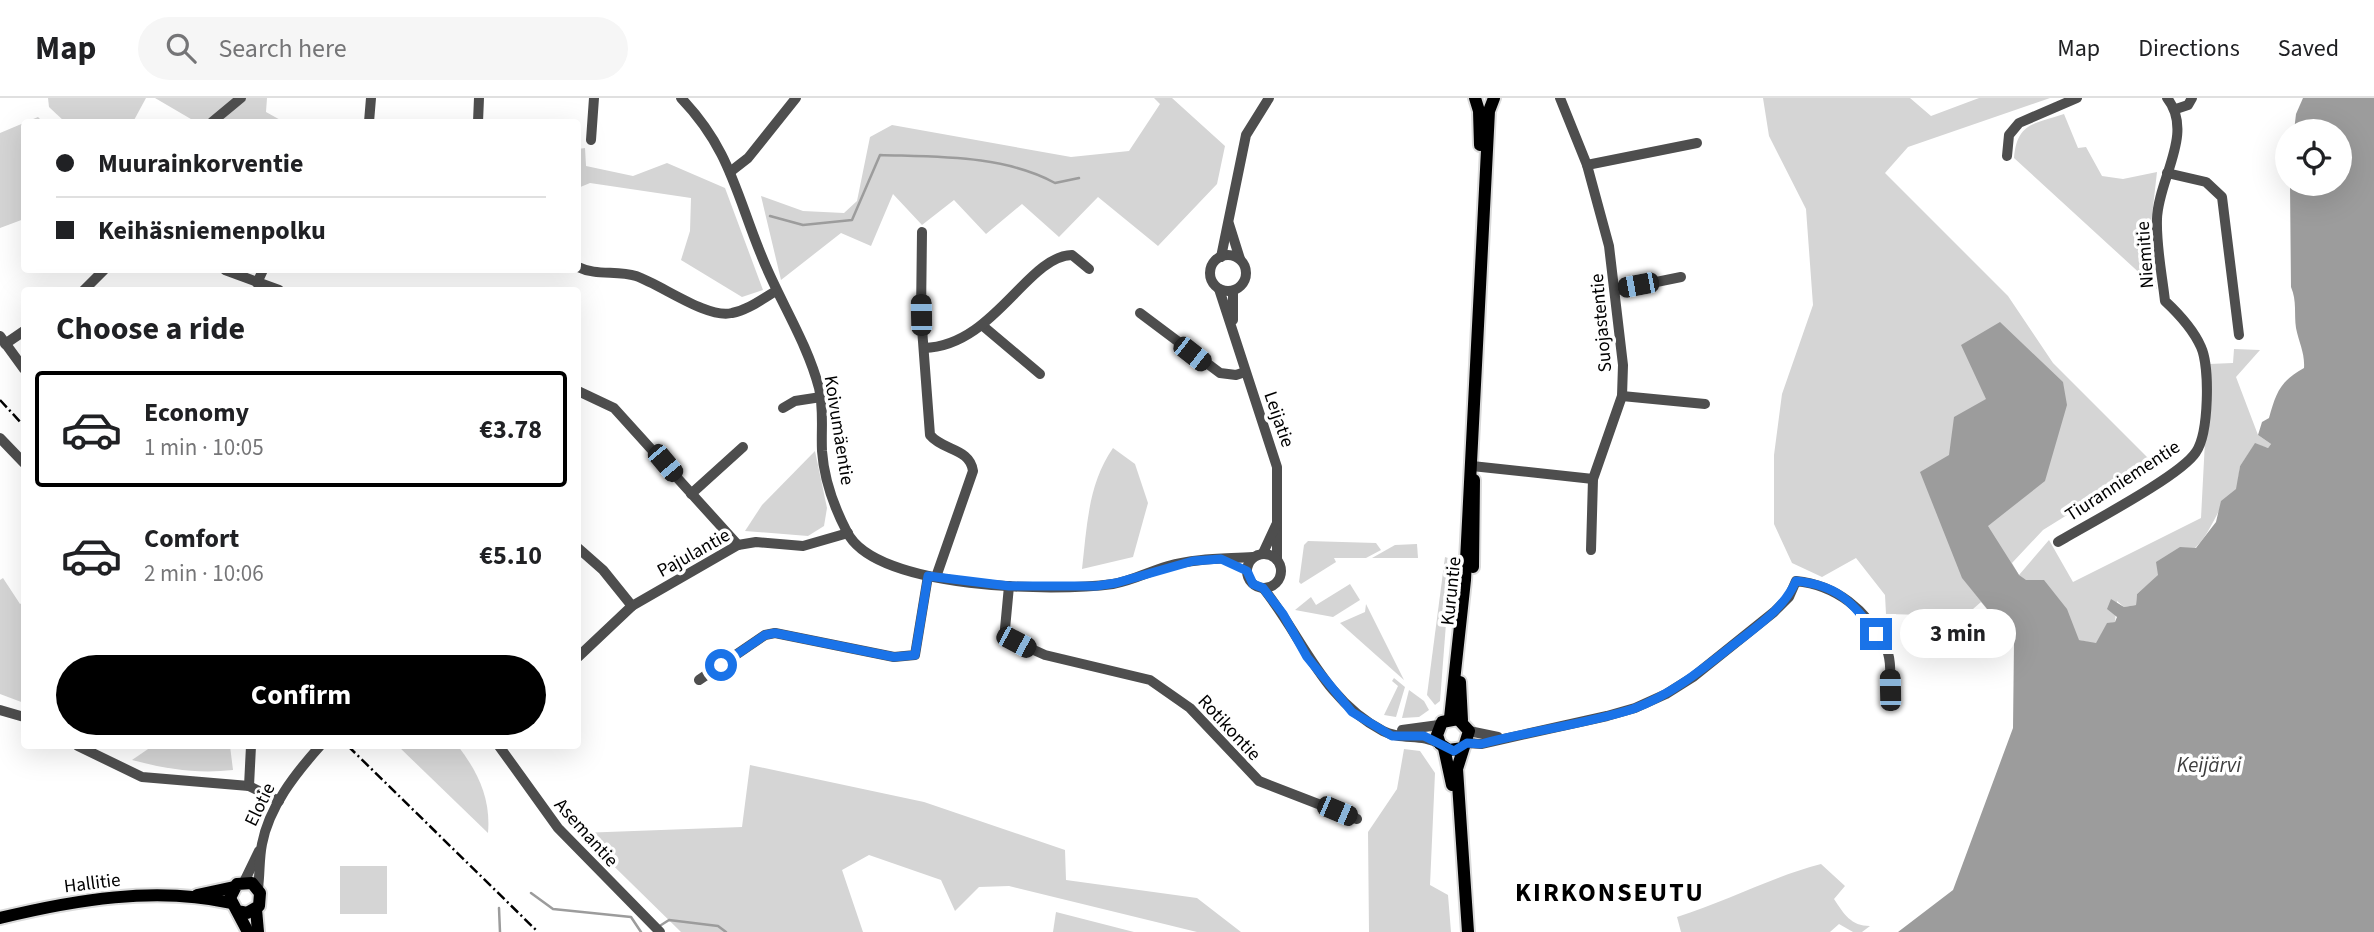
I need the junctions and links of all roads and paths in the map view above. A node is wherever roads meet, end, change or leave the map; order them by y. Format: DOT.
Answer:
graph roads {
  1 [pos="241,98"];
  2 [pos="371,98"];
  3 [pos="479,98"];
  4 [pos="594,98"];
  5 [pos="681,98"];
  6 [pos="796,98"];
  7 [pos="1269,98"];
  8 [pos="1475,98"];
  9 [pos="1494,98"];
  10 [pos="1560,98"];
  11 [pos="2077,98"];
  12 [pos="2167,98"];
  13 [pos="2192,98"];
  14 [pos="2176,109"];
  15 [pos="216,119"];
  16 [pos="369,119"];
  17 [pos="478,119"];
  18 [pos="591,140"];
  19 [pos="1697,143"];
  20 [pos="2007,156"];
  21 [pos="1587,165"];
  22 [pos="730,172"];
  23 [pos="2167,173"];
  24 [pos="1481,215"];
  25 [pos="1229,223"];
  26 [pos="922,232"];
  27 [pos="1221,257"];
  28 [pos="1240,260"];
  29 [pos="581,268"];
  30 [pos="1089,269"];
  31 [pos="101,273"];
  32 [pos="232,273"];
  33 [pos="262,273"];
  34 [pos="1681,277"];
  35 [pos="257,283"];
  36 [pos="88,287"];
  37 [pos="270,287"];
  38 [pos="1219,289"];
  39 [pos="1617,289"];
  40 [pos="1233,290"];
  41 [pos="776,291"];
  42 [pos="1140,313"];
  43 [pos="984,326"];
  44 [pos="1234,331"];
  45 [pos="21,332"];
  46 [pos="2239,335"];
  47 [pos="3,340"];
  48 [pos="925,348"];
  49 [pos="21,365"];
  50 [pos="1245,372"];
  51 [pos="1040,374"];
  52 [pos="581,392"];
  53 [pos="1622,396"];
  54 [pos="821,397"];
  55 [pos="1705,404"];
  56 [pos="783,408"];
  57 [pos="0,439"];
  58 [pos="2200,444"];
  59 [pos="743,447"];
  60 [pos="21,460"];
  61 [pos="1472,466"];
  62 [pos="1593,479"];
  63 [pos="691,494"];
  64 [pos="1277,522"];
  65 [pos="848,533"];
  66 [pos="2058,542"];
  67 [pos="738,545"];
  68 [pos="1591,550"];
  69 [pos="581,551"];
  70 [pos="1263,553"];
  71 [pos="1252,558"];
  72 [pos="1221,559"];
  73 [pos="1277,560"];
  74 [pos="1247,571"];
  75 [pos="932,577"];
  76 [pos="1276,583"];
  77 [pos="1009,586"];
  78 [pos="1263,588"];
  79 [pos="632,606"];
  80 [pos="1283,614"];
  81 [pos="581,652"];
  82 [pos="699,680"];
  83 [pos="1890,690"];
  84 [pos="0,710"];
  85 [pos="21,716"];
  86 [pos="1374,726"];
  87 [pos="1458,731"];
  88 [pos="1442,746"];
  89 [pos="84,749"];
  90 [pos="251,749"];
  91 [pos="317,749"];
  92 [pos="501,749"];
  93 [pos="249,786"];
  94 [pos="279,801"];
  95 [pos="1357,819"];
  96 [pos="1461,834"];
  97 [pos="261,848"];
  98 [pos="239,884"];
  99 [pos="258,888"];
  100 [pos="191,896"];
  101 [pos="234,907"];
  102 [pos="256,909"];
  103 [pos="0,918"];
  104 [pos="248,932"];
  105 [pos="258,932"];
  106 [pos="660,932"];
  107 [pos="1468,932"];
  1 -- 15 [label="street"];
  2 -- 16 [label="street"];
  3 -- 17 [label="street"];
  4 -- 18 [label="street"];
  5 -- 22 [label="street, Koivumäentie"];
  6 -- 22 [label="street"];
  7 -- 25 [label="street, Leijatie"];
  8 -- 24 [label="main road, Kuruntie"];
  9 -- 24 [label="main road, Kuruntie"];
  10 -- 21 [label="street, Suojastentie"];
  11 -- 20 [label="street"];
  12 -- 14 [label="street"];
  13 -- 14 [label="street"];
  14 -- 23 [label="street, Niemitie"];
  19 -- 21 [label="street"];
  21 -- 39 [label="street, Suojastentie"];
  22 -- 41 [label="street, Koivumäentie"];
  23 -- 46 [label="street"];
  23 -- 58 [label="street, Niemitie"];
  24 -- 61 [label="main road, Kuruntie"];
  25 -- 27 [label="street, Leijatie"];
  25 -- 28 [label="street, Leijatie"];
  26 -- 48 [label="street"];
  27 -- 28 [label="street"];
  27 -- 38 [label="street, Leijatie"];
  28 -- 40 [label="street, Leijatie"];
  29 -- 41 [label="street"];
  30 -- 43 [label="street"];
  31 -- 36 [label="street"];
  32 -- 35 [label="street"];
  33 -- 35 [label="street"];
  34 -- 39 [label="street"];
  35 -- 37 [label="street"];
  38 -- 40 [label="street"];
  38 -- 44 [label="street, Leijatie"];
  39 -- 53 [label="street, Suojastentie"];
  40 -- 44 [label="street, Leijatie"];
  41 -- 54 [label="street, Koivumäentie"];
  42 -- 50 [label="street"];
  43 -- 48 [label="street"];
  43 -- 51 [label="street"];
  44 -- 50 [label="street, Leijatie"];
  45 -- 47 [label="street"];
  47 -- 49 [label="street"];
  48 -- 75 [label="street"];
  50 -- 64 [label="street, Leijatie"];
  52 -- 63 [label="street"];
  53 -- 55 [label="street"];
  53 -- 62 [label="street, Suojastentie"];
  54 -- 56 [label="street"];
  54 -- 65 [label="street, Koivumäentie"];
  57 -- 60 [label="street"];
  58 -- 66 [label="street, Tiuranniementie"];
  59 -- 63 [label="street"];
  61 -- 62 [label="street"];
  61 -- 87 [label="main road, Kuruntie"];
  62 -- 68 [label="street, Suojastentie"];
  63 -- 67 [label="street"];
  64 -- 70 [label="street, Leijatie"];
  64 -- 73 [label="street, Leijatie"];
  65 -- 67 [label="street, Pajulantie"];
  65 -- 75 [label="street, Koivumäentie"];
  67 -- 79 [label="street, Pajulantie"];
  69 -- 79 [label="street"];
  70 -- 71 [label="street"];
  70 -- 73 [label="street"];
  71 -- 72 [label="street, Koivumäentie"];
  71 -- 74 [label="street"];
  72 -- 74 [label="street"];
  72 -- 77 [label="street, Koivumäentie"];
  73 -- 76 [label="street"];
  74 -- 78 [label="street"];
  75 -- 77 [label="street, Koivumäentie"];
  75 -- 82 [label="street"];
  76 -- 78 [label="street"];
  76 -- 80 [label="street"];
  77 -- 95 [label="street, Rotikontie"];
  78 -- 80 [label="street"];
  79 -- 81 [label="street, Pajulantie"];
  80 -- 86 [label="street"];
  83 -- 87 [label="street"];
  84 -- 85 [label="street"];
  86 -- 87 [label="street"];
  86 -- 88 [label="street"];
  87 -- 88 [label="main road"];
  87 -- 88 [label="main road, Kuruntie"];
  87 -- 96 [label="main road, Kuruntie"];
  88 -- 96 [label="main road, Kuruntie"];
  89 -- 93 [label="street"];
  90 -- 93 [label="street"];
  91 -- 94 [label="street, Elotie"];
  92 -- 106 [label="street, Asemantie"];
  93 -- 94 [label="street"];
  94 -- 97 [label="street, Elotie"];
  96 -- 107 [label="main road, Kuruntie"];
  97 -- 98 [label="street, Elotie"];
  97 -- 99 [label="street, Elotie"];
  98 -- 99 [label="main road"];
  98 -- 100 [label="main road, Hallitie"];
  98 -- 101 [label="main road"];
  99 -- 102 [label="main road"];
  100 -- 101 [label="main road, Hallitie"];
  100 -- 103 [label="main road, Hallitie"];
  101 -- 102 [label="main road"];
  101 -- 104 [label="main road"];
  102 -- 105 [label="main road"];
}
